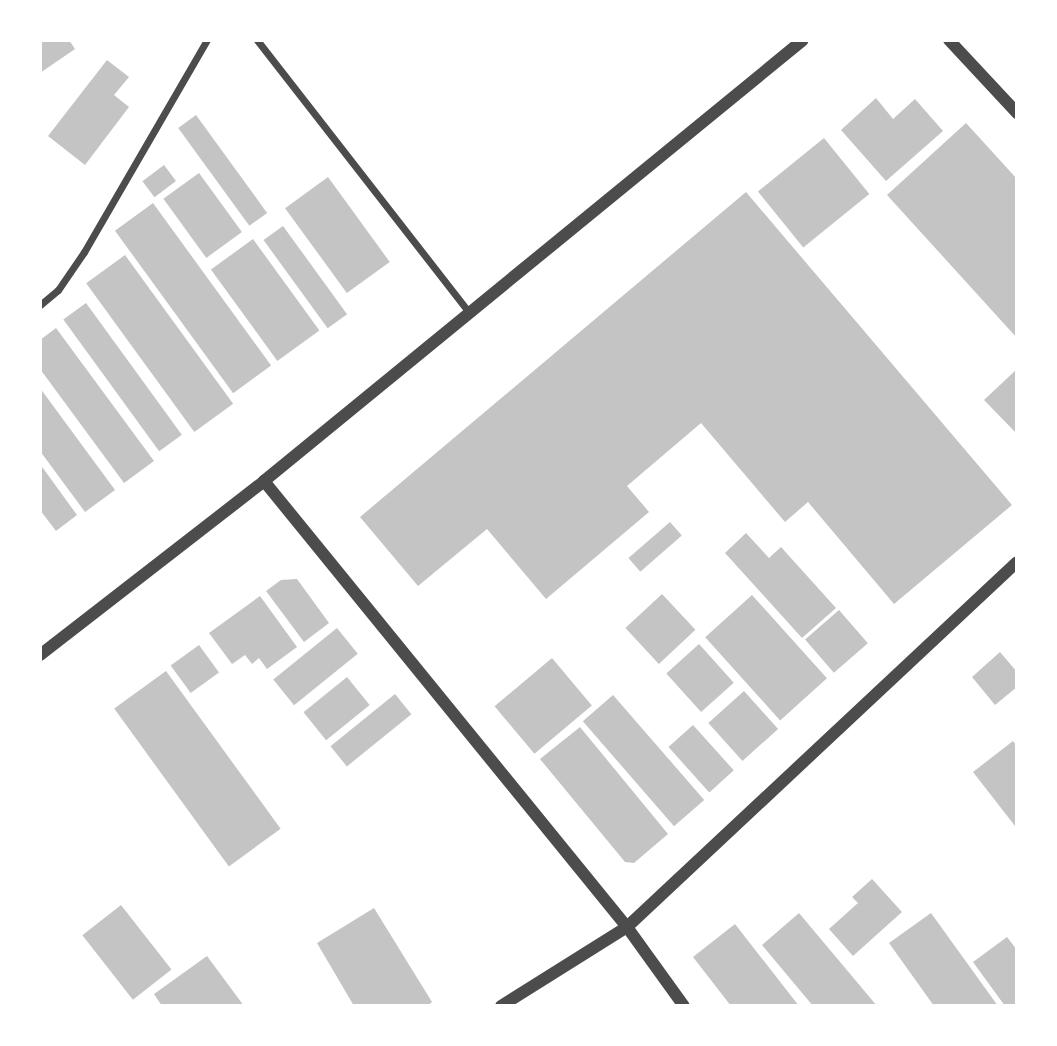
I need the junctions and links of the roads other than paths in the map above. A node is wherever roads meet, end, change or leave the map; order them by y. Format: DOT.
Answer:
graph roads {
  1 [pos="207,40"];
  2 [pos="257,40"];
  3 [pos="803,40"];
  4 [pos="949,40"];
  5 [pos="1017,113"];
  6 [pos="40,305"];
  7 [pos="470,314"];
  8 [pos="264,481"];
  9 [pos="1017,562"];
  10 [pos="40,655"];
  11 [pos="627,927"];
  12 [pos="500,1006"];
  13 [pos="684,1006"];
  1 -- 6 [label="street"];
  2 -- 7 [label="street"];
  3 -- 7 [label="street"];
  4 -- 5 [label="street"];
  7 -- 8 [label="street"];
  8 -- 10 [label="street"];
  8 -- 11 [label="street"];
  9 -- 11 [label="street"];
  11 -- 12 [label="street"];
  11 -- 13 [label="street"];
}
